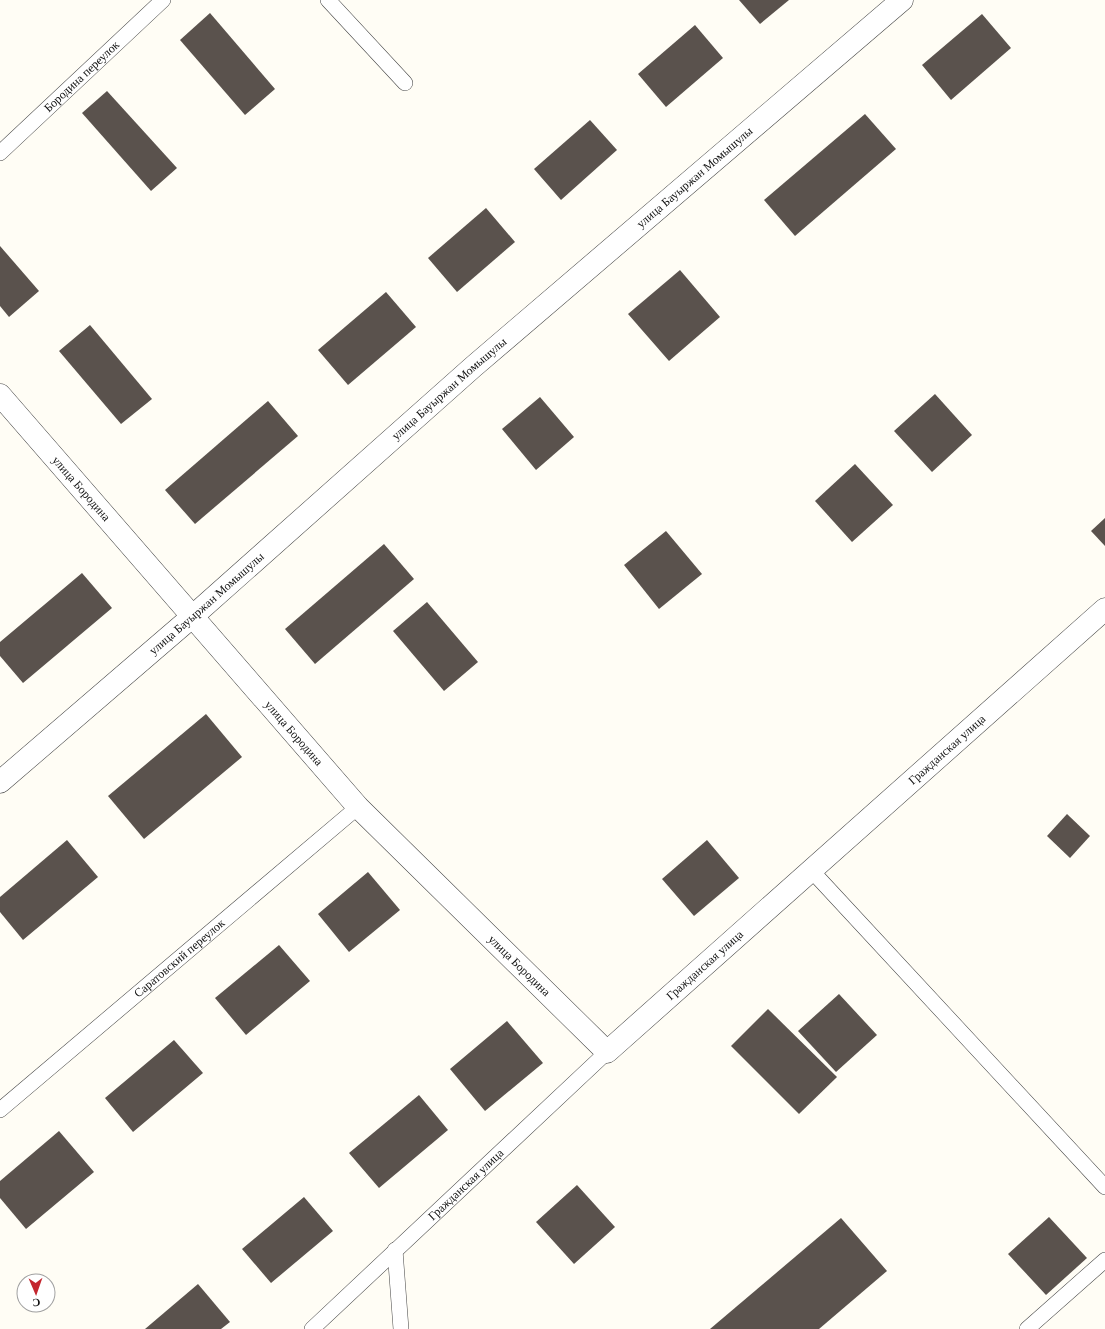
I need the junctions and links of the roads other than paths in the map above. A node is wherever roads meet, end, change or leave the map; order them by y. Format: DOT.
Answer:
graph roads {
  1 [pos="163,0"];
  2 [pos="328,0"];
  3 [pos="902,0"];
  4 [pos="404,83"];
  5 [pos="0,153"];
  6 [pos="0,395"];
  7 [pos="1105,609"];
  8 [pos="192,616"];
  9 [pos="0,782"];
  10 [pos="358,807"];
  11 [pos="811,870"];
  12 [pos="607,1052"];
  13 [pos="0,1110"];
  14 [pos="1105,1187"];
  15 [pos="395,1250"];
  16 [pos="1105,1260"];
  17 [pos="312,1329"];
  18 [pos="401,1329"];
  19 [pos="1027,1329"];
  1 -- 5 [label="lane, Бородина переулок"];
  2 -- 4 [label="lane"];
  3 -- 8 [label="street, улица Бауыржан Момышулы"];
  6 -- 8 [label="street, улица Бородина"];
  7 -- 11 [label="street, Гражданская улица"];
  8 -- 9 [label="street, улица Бауыржан Момышулы"];
  8 -- 10 [label="street, улица Бородина"];
  10 -- 12 [label="street, улица Бородина"];
  10 -- 13 [label="lane, Саратовский переулок"];
  11 -- 12 [label="street, Гражданская улица"];
  11 -- 14 [label="lane"];
  12 -- 15 [label="lane, Гражданская улица"];
  15 -- 17 [label="lane, Гражданская улица"];
  15 -- 18 [label="lane"];
  16 -- 19 [label="lane"];
}
